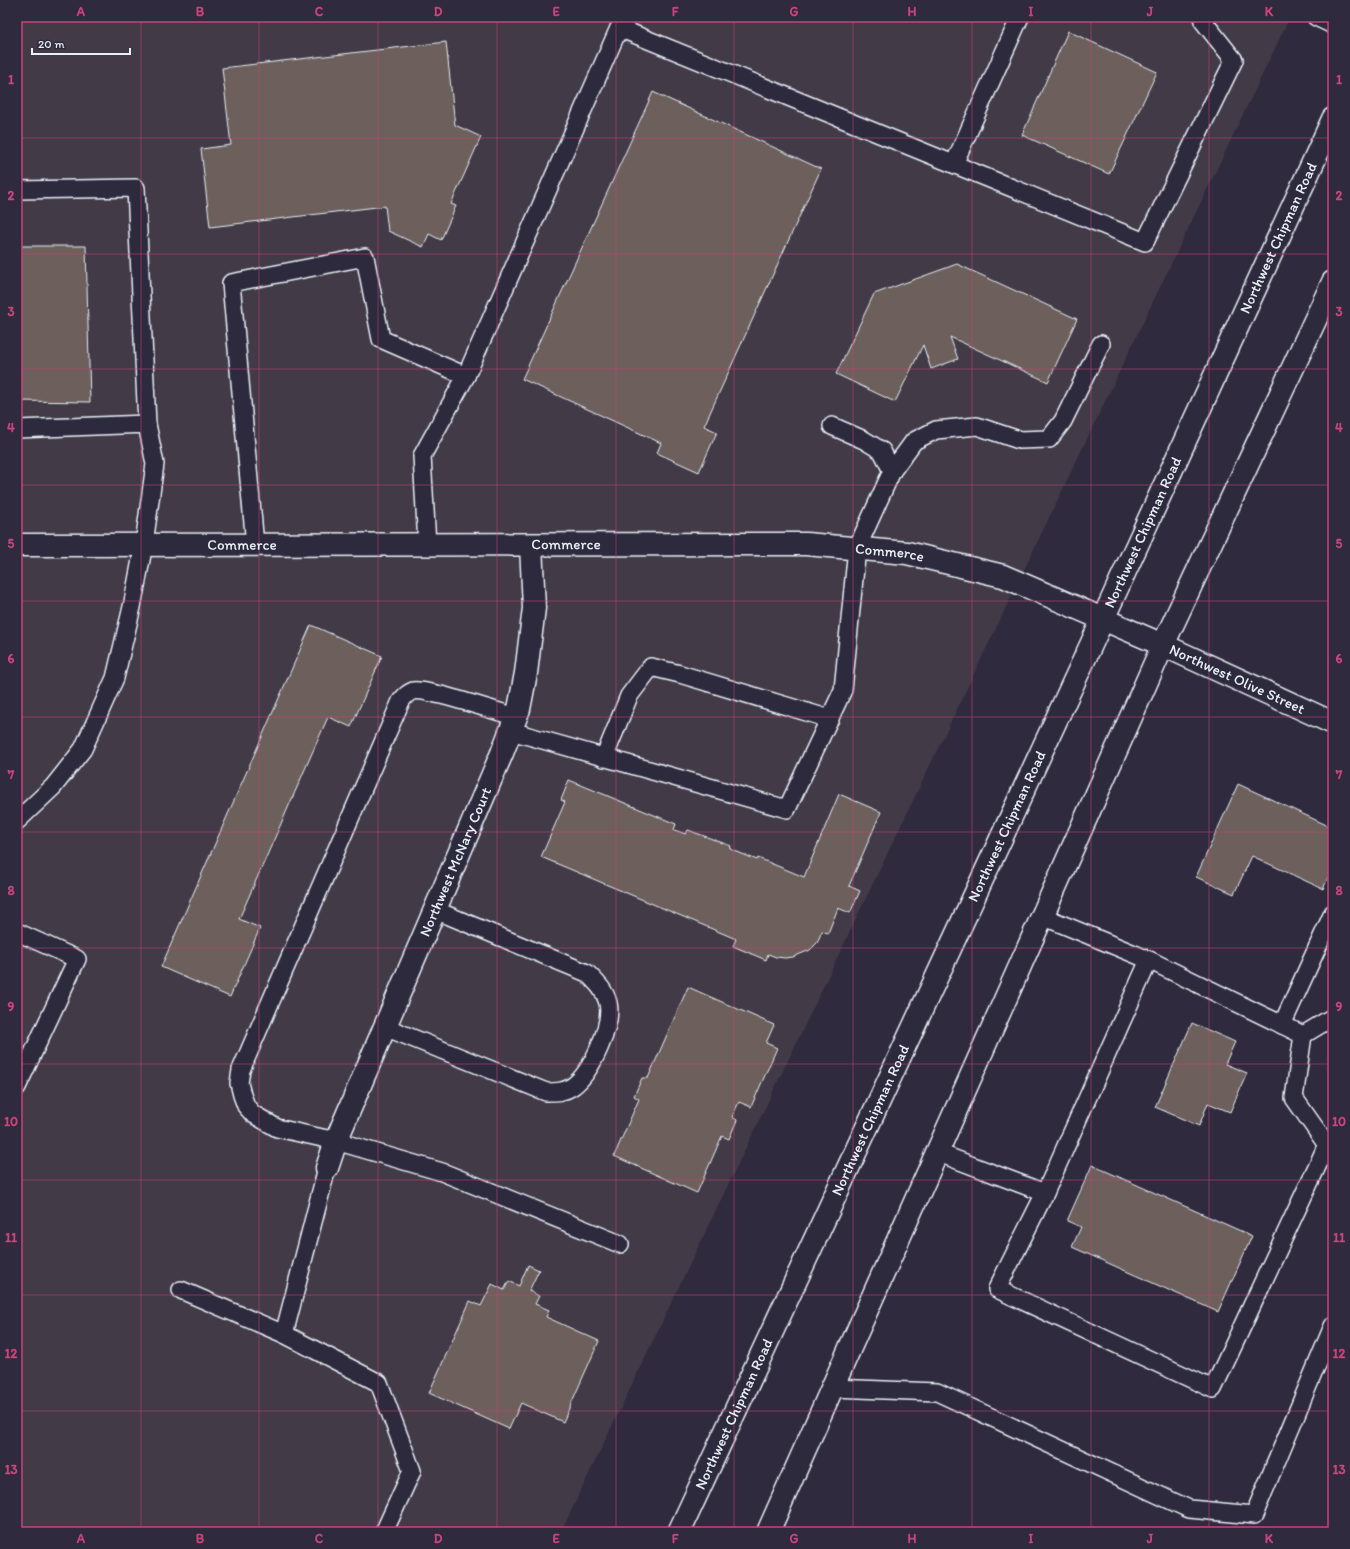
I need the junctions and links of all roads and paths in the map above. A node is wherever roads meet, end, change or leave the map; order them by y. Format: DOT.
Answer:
graph roads {
  1 [pos="1020,17"];
  2 [pos="1316,17"];
  3 [pos="1200,18"];
  4 [pos="1333,25"];
  5 [pos="1333,119"];
  6 [pos="954,164"];
  7 [pos="17,190"];
  8 [pos="1333,282"];
  9 [pos="1101,344"];
  10 [pos="466,376"];
  11 [pos="147,424"];
  12 [pos="832,426"];
  13 [pos="17,429"];
  14 [pos="892,471"];
  15 [pos="17,544"];
  16 [pos="144,544"];
  17 [pos="255,545"];
  18 [pos="427,545"];
  19 [pos="531,545"];
  20 [pos="858,548"];
  21 [pos="1103,619"];
  22 [pos="1162,645"];
  23 [pos="830,719"];
  24 [pos="1333,723"];
  25 [pos="513,724"];
  26 [pos="604,758"];
  27 [pos="17,821"];
  28 [pos="435,910"];
  29 [pos="1333,913"];
  30 [pos="1042,916"];
  31 [pos="17,932"];
  32 [pos="1149,960"];
  33 [pos="1333,1017"];
  34 [pos="1282,1025"];
  35 [pos="385,1027"];
  36 [pos="1303,1035"];
  37 [pos="17,1087"];
  38 [pos="336,1141"];
  39 [pos="936,1152"];
  40 [pos="327,1168"];
  41 [pos="1045,1193"];
  42 [pos="620,1244"];
  43 [pos="181,1290"];
  44 [pos="1333,1326"];
  45 [pos="284,1334"];
  46 [pos="832,1388"];
  47 [pos="384,1532"];
  48 [pos="679,1532"];
  49 [pos="768,1532"];
  1 -- 6 [label="lane"];
  2 -- 4 [label="lane"];
  3 -- 6 [label="lane"];
  5 -- 21 [label="main road, Northwest Chipman Road"];
  6 -- 10 [label="lane"];
  7 -- 11 [label="lane"];
  8 -- 22 [label="main road"];
  9 -- 14 [label="lane"];
  10 -- 17 [label="lane"];
  10 -- 18 [label="lane"];
  11 -- 13 [label="lane"];
  11 -- 16 [label="lane"];
  12 -- 14 [label="lane"];
  14 -- 20 [label="lane"];
  15 -- 16 [label="main road, Commerce"];
  16 -- 17 [label="main road, Commerce"];
  16 -- 27 [label="lane"];
  17 -- 18 [label="main road, Commerce"];
  18 -- 19 [label="main road, Commerce"];
  19 -- 20 [label="main road, Commerce"];
  19 -- 25 [label="main road, Northwest McNary Court"];
  20 -- 21 [label="main road, Commerce"];
  20 -- 23 [label="lane"];
  21 -- 22 [label="main road, Commerce"];
  21 -- 48 [label="main road, Northwest Chipman Road"];
  22 -- 24 [label="main road, Northwest Olive Street"];
  22 -- 30 [label="main road"];
  23 -- 26 [label="lane"];
  23 -- 26 [label="lane"];
  25 -- 26 [label="lane"];
  25 -- 28 [label="main road, Northwest McNary Court"];
  25 -- 38 [label="lane"];
  28 -- 35 [label="main road, Northwest McNary Court"];
  28 -- 35 [label="lane"];
  29 -- 34 [label="lane"];
  30 -- 32 [label="lane"];
  30 -- 39 [label="main road"];
  31 -- 37 [label="lane"];
  32 -- 34 [label="lane"];
  32 -- 41 [label="lane"];
  33 -- 36 [label="lane"];
  34 -- 36 [label="lane"];
  35 -- 38 [label="main road, Northwest McNary Court"];
  36 -- 41 [label="lane"];
  38 -- 40 [label="main road, Northwest McNary Court"];
  38 -- 42 [label="lane"];
  39 -- 41 [label="lane"];
  39 -- 46 [label="main road"];
  40 -- 45 [label="lane"];
  43 -- 45 [label="lane"];
  44 -- 46 [label="lane"];
  45 -- 47 [label="lane"];
  46 -- 49 [label="main road"];
}
